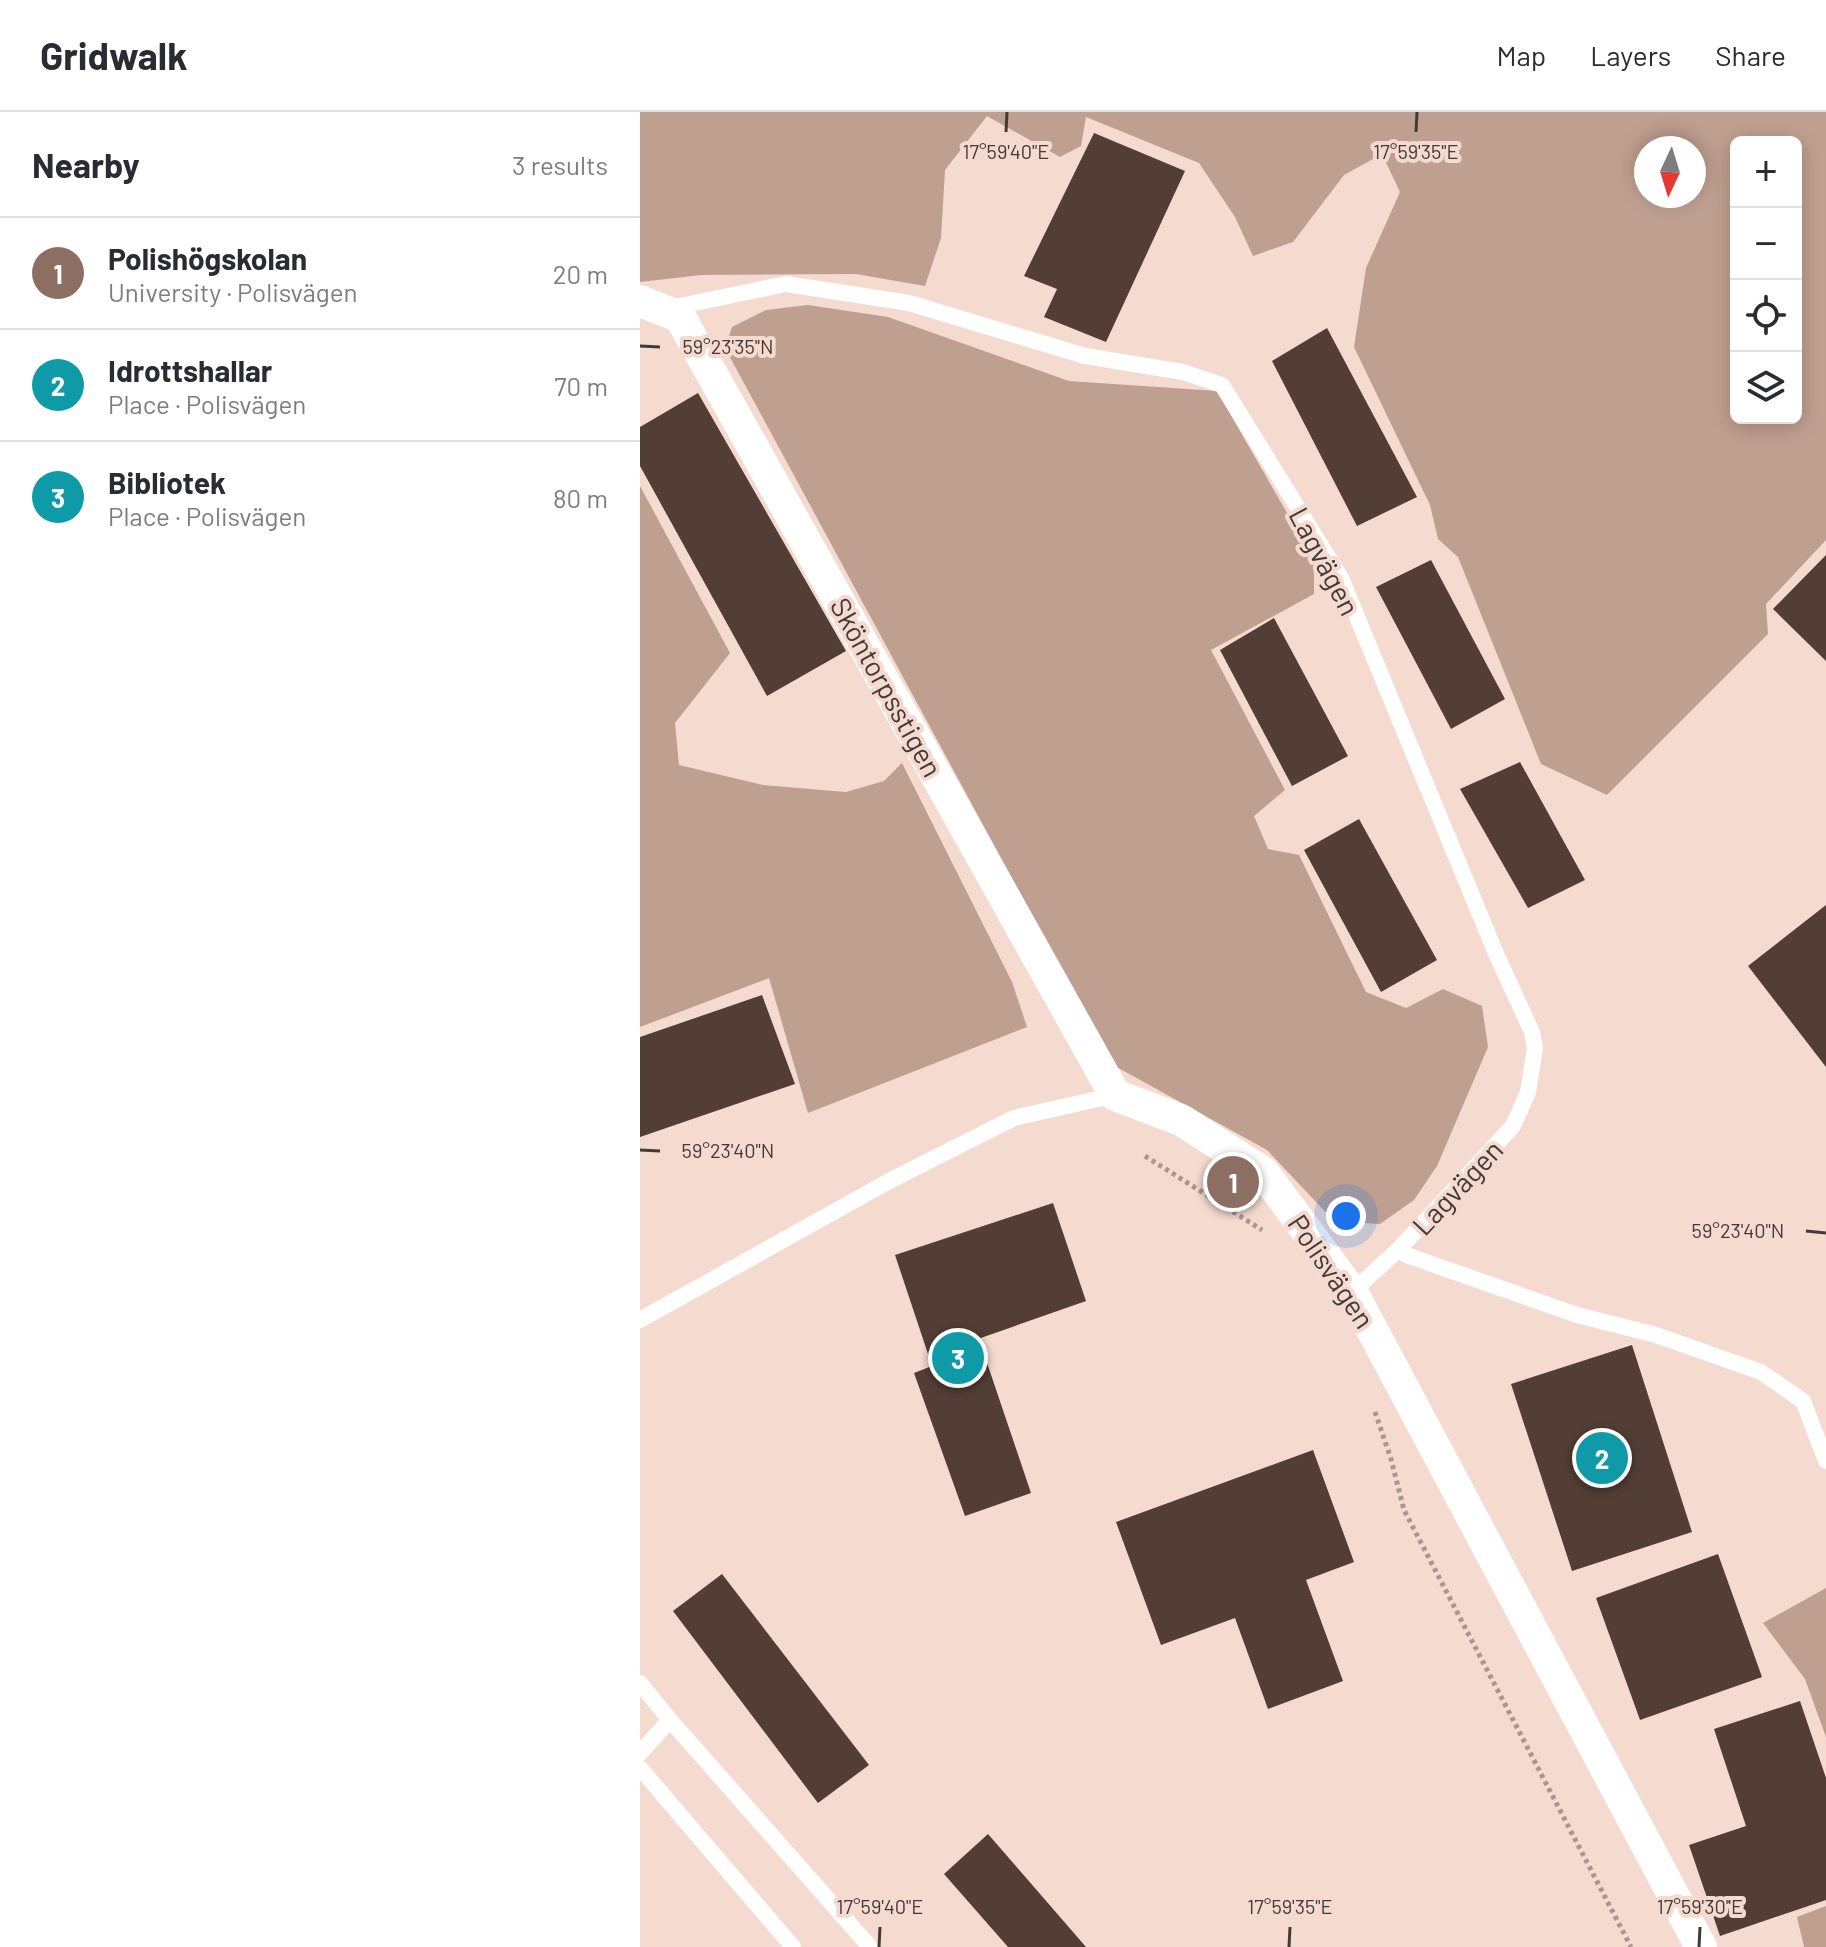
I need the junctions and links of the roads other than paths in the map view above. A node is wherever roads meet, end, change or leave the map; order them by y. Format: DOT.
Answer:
graph roads {
  1 [pos="650,306"];
  2 [pos="1115,1095"];
  3 [pos="1398,1250"];
  4 [pos="1352,1292"];
  5 [pos="640,1320"];
  6 [pos="1826,1461"];
  7 [pos="640,1683"];
  8 [pos="670,1720"];
  9 [pos="640,1753"];
  10 [pos="640,1768"];
  11 [pos="793,1947"];
  12 [pos="870,1947"];
  13 [pos="1701,1947"];
  1 -- 2 [label="street, Sköntorpsstigen"];
  1 -- 3 [label="lane, Lagvägen"];
  2 -- 4 [label="street, Polisvägen"];
  2 -- 5 [label="lane"];
  3 -- 4 [label="lane, Lagvägen"];
  3 -- 6 [label="lane, Lagvägen"];
  4 -- 13 [label="street, Polisvägen"];
  7 -- 8 [label="lane"];
  8 -- 9 [label="lane"];
  8 -- 12 [label="lane"];
  10 -- 11 [label="lane"];
}
